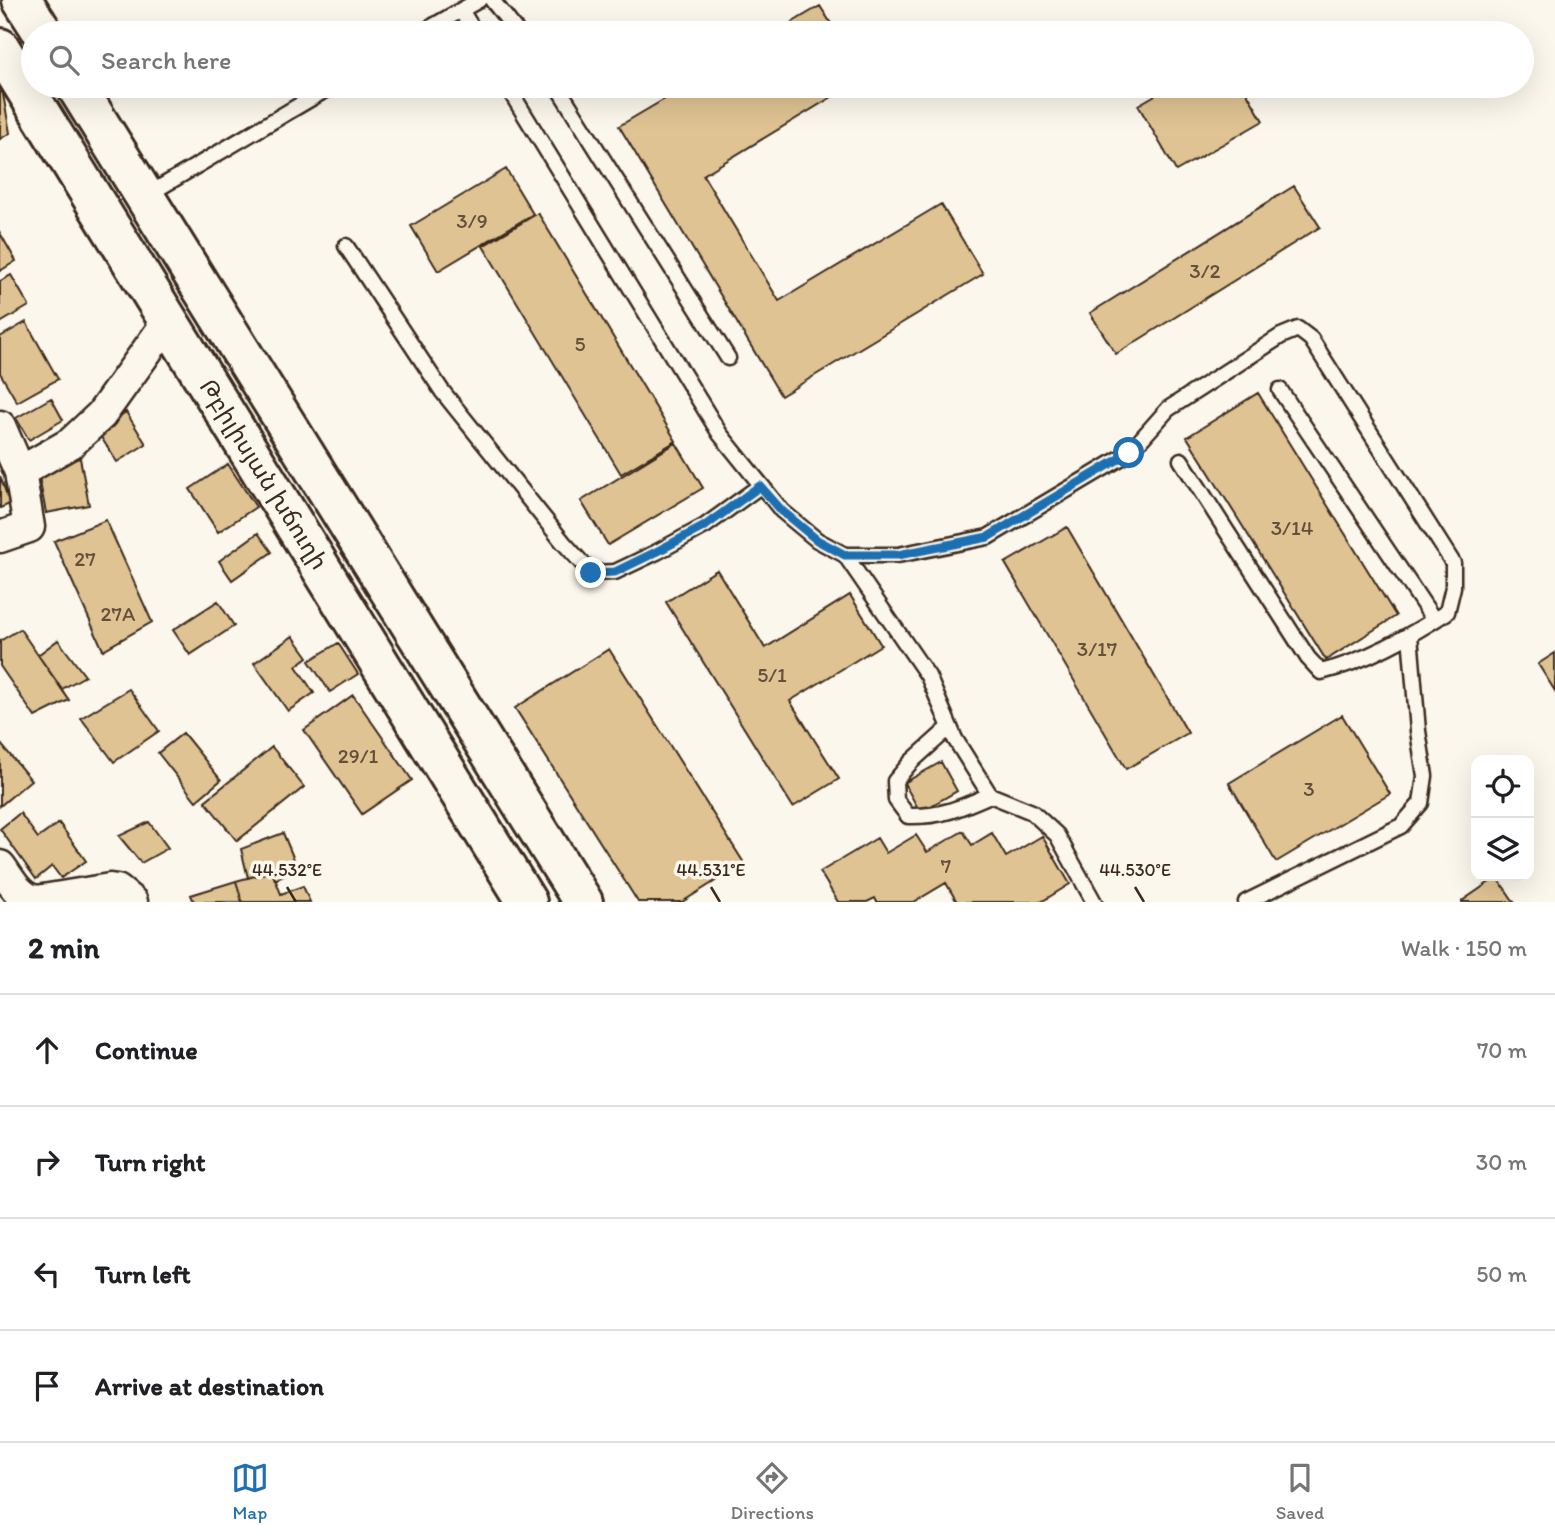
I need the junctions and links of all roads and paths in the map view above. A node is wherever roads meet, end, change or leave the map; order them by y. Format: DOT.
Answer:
graph roads {
  1 [pos="22,0"];
  2 [pos="479,0"];
  3 [pos="492,0"];
  4 [pos="461,9"];
  5 [pos="35,21"];
  6 [pos="441,21"];
  7 [pos="468,21"];
  8 [pos="509,21"];
  9 [pos="0,48"];
  10 [pos="21,82"];
  11 [pos="31,98"];
  12 [pos="83,98"];
  13 [pos="312,98"];
  14 [pos="514,98"];
  15 [pos="565,98"];
  16 [pos="145,197"];
  17 [pos="106,219"];
  18 [pos="346,246"];
  19 [pos="169,320"];
  20 [pos="728,358"];
  21 [pos="1280,390"];
  22 [pos="0,426"];
  23 [pos="1181,460"];
  24 [pos="20,472"];
  25 [pos="760,486"];
  26 [pos="0,537"];
  27 [pos="845,555"];
  28 [pos="1434,620"];
  29 [pos="1410,635"];
  30 [pos="456,695"];
  31 [pos="416,721"];
  32 [pos="950,727"];
  33 [pos="990,795"];
  34 [pos="2,874"];
  35 [pos="132,902"];
  36 [pos="527,902"];
  37 [pos="583,902"];
  38 [pos="1094,902"];
  39 [pos="1246,902"];
  1 -- 5 [label="main road"];
  2 -- 4 [label="lane"];
  3 -- 8 [label="lane"];
  4 -- 6 [label="lane"];
  4 -- 7 [label="lane"];
  9 -- 10 [label="main road, Թբիլիսյան խճուղի"];
  11 -- 17 [label="main road, Թբիլիսյան խճուղի"];
  12 -- 16 [label="main road, Թբիլիսյան խճուղի"];
  13 -- 16 [label="lane"];
  14 -- 25 [label="lane"];
  15 -- 20 [label="lane"];
  16 -- 17 [label="main road"];
  16 -- 30 [label="main road, Թբիլիսյան խճուղի"];
  17 -- 19 [label="main road, Թբիլիսյան խճուղի"];
  18 -- 25 [label="lane"];
  19 -- 24 [label="street"];
  19 -- 31 [label="main road, Թբիլիսյան խճուղի"];
  21 -- 28 [label="lane"];
  22 -- 24 [label="street"];
  23 -- 29 [label="lane"];
  24 -- 26 [label="street"];
  25 -- 27 [label="lane"];
  27 -- 28 [label="lane"];
  27 -- 32 [label="lane"];
  28 -- 29 [label="lane"];
  29 -- 39 [label="lane"];
  30 -- 31 [label="main road"];
  30 -- 37 [label="main road, Թբիլիսյան խճուղի"];
  31 -- 36 [label="main road, Թբիլիսյան խճուղի"];
  32 -- 33 [label="lane"];
  32 -- 33 [label="lane"];
  33 -- 38 [label="lane"];
  34 -- 35 [label="street"];
}
